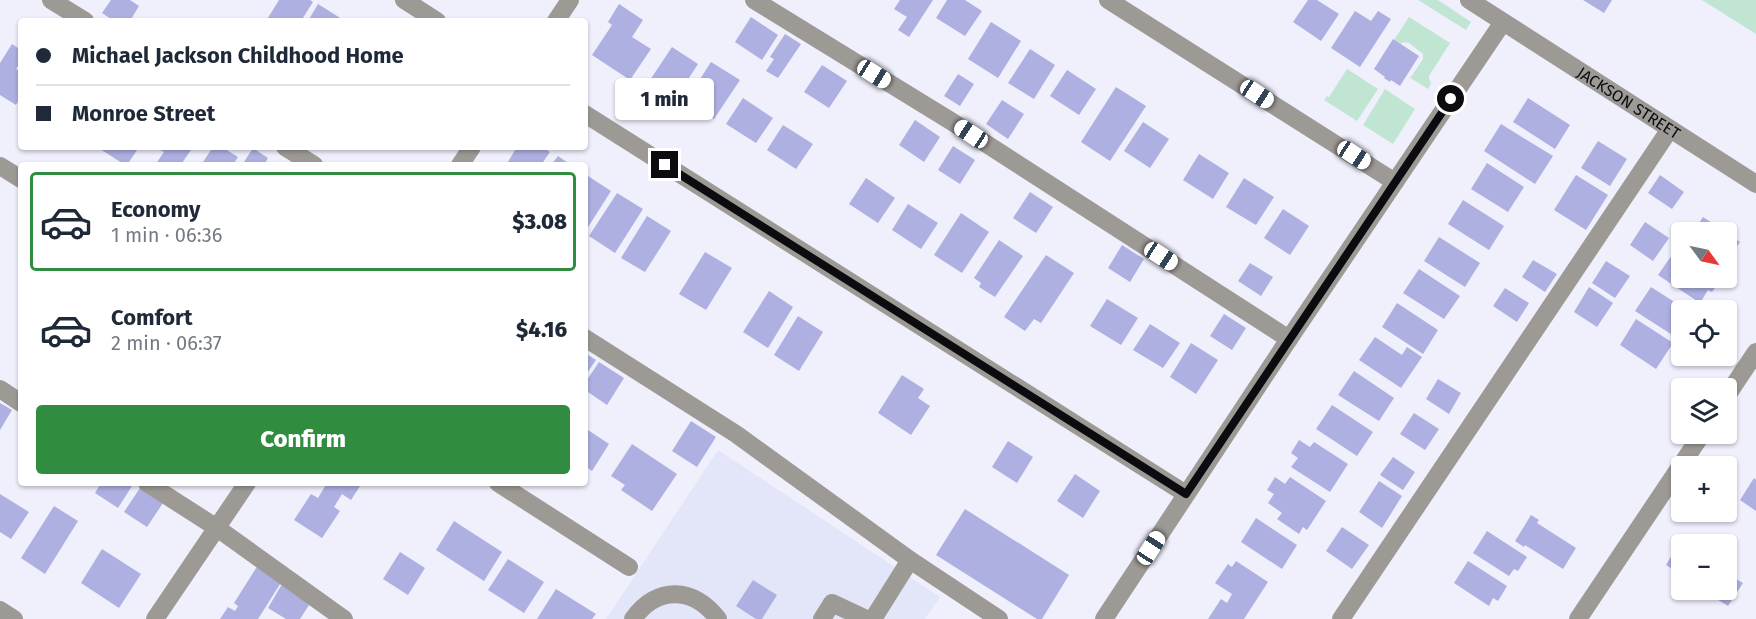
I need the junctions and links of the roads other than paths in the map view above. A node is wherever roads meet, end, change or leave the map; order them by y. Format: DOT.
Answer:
graph roads {
  1 [pos="51,0"];
  2 [pos="404,0"];
  3 [pos="570,0"];
  4 [pos="754,0"];
  5 [pos="1108,0"];
  6 [pos="1469,0"];
  7 [pos="80,18"];
  8 [pos="433,18"];
  9 [pos="558,18"];
  10 [pos="1503,22"];
  11 [pos="588,116"];
  12 [pos="1670,129"];
  13 [pos="290,150"];
  14 [pos="309,162"];
  15 [pos="0,166"];
  16 [pos="18,177"];
  17 [pos="1395,182"];
  18 [pos="1756,184"];
  19 [pos="1289,339"];
  20 [pos="588,340"];
  21 [pos="1756,352"];
  22 [pos="1737,380"];
  23 [pos="0,389"];
  24 [pos="18,401"];
  25 [pos="1695,444"];
  26 [pos="152,486"];
  27 [pos="245,486"];
  28 [pos="503,486"];
  29 [pos="1186,494"];
  30 [pos="217,528"];
  31 [pos="910,560"];
  32 [pos="629,567"];
  33 [pos="0,610"];
  34 [pos="14,619"];
  35 [pos="155,619"];
  36 [pos="344,619"];
  37 [pos="633,619"];
  38 [pos="718,619"];
  39 [pos="822,619"];
  40 [pos="866,619"];
  41 [pos="873,619"];
  42 [pos="999,619"];
  43 [pos="1104,619"];
  44 [pos="1341,619"];
  45 [pos="1578,619"];
  1 -- 7 [label="street"];
  2 -- 8 [label="street"];
  3 -- 9 [label="street"];
  4 -- 19 [label="street"];
  5 -- 17 [label="street"];
  6 -- 10 [label="street, JACKSON STREET"];
  10 -- 12 [label="street, JACKSON STREET"];
  10 -- 17 [label="street"];
  11 -- 29 [label="street"];
  12 -- 18 [label="street, JACKSON STREET"];
  12 -- 44 [label="street"];
  13 -- 14 [label="street"];
  15 -- 16 [label="street"];
  17 -- 19 [label="street"];
  19 -- 29 [label="street"];
  20 -- 31 [label="street"];
  21 -- 22 [label="street"];
  23 -- 24 [label="street"];
  25 -- 45 [label="street"];
  26 -- 30 [label="street"];
  27 -- 30 [label="street"];
  28 -- 32 [label="street"];
  29 -- 43 [label="street"];
  30 -- 35 [label="street"];
  30 -- 36 [label="street"];
  31 -- 41 [label="street"];
  31 -- 42 [label="street"];
  33 -- 34 [label="street"];
  37 -- 38 [label="street"];
  39 -- 40 [label="street"];
}
